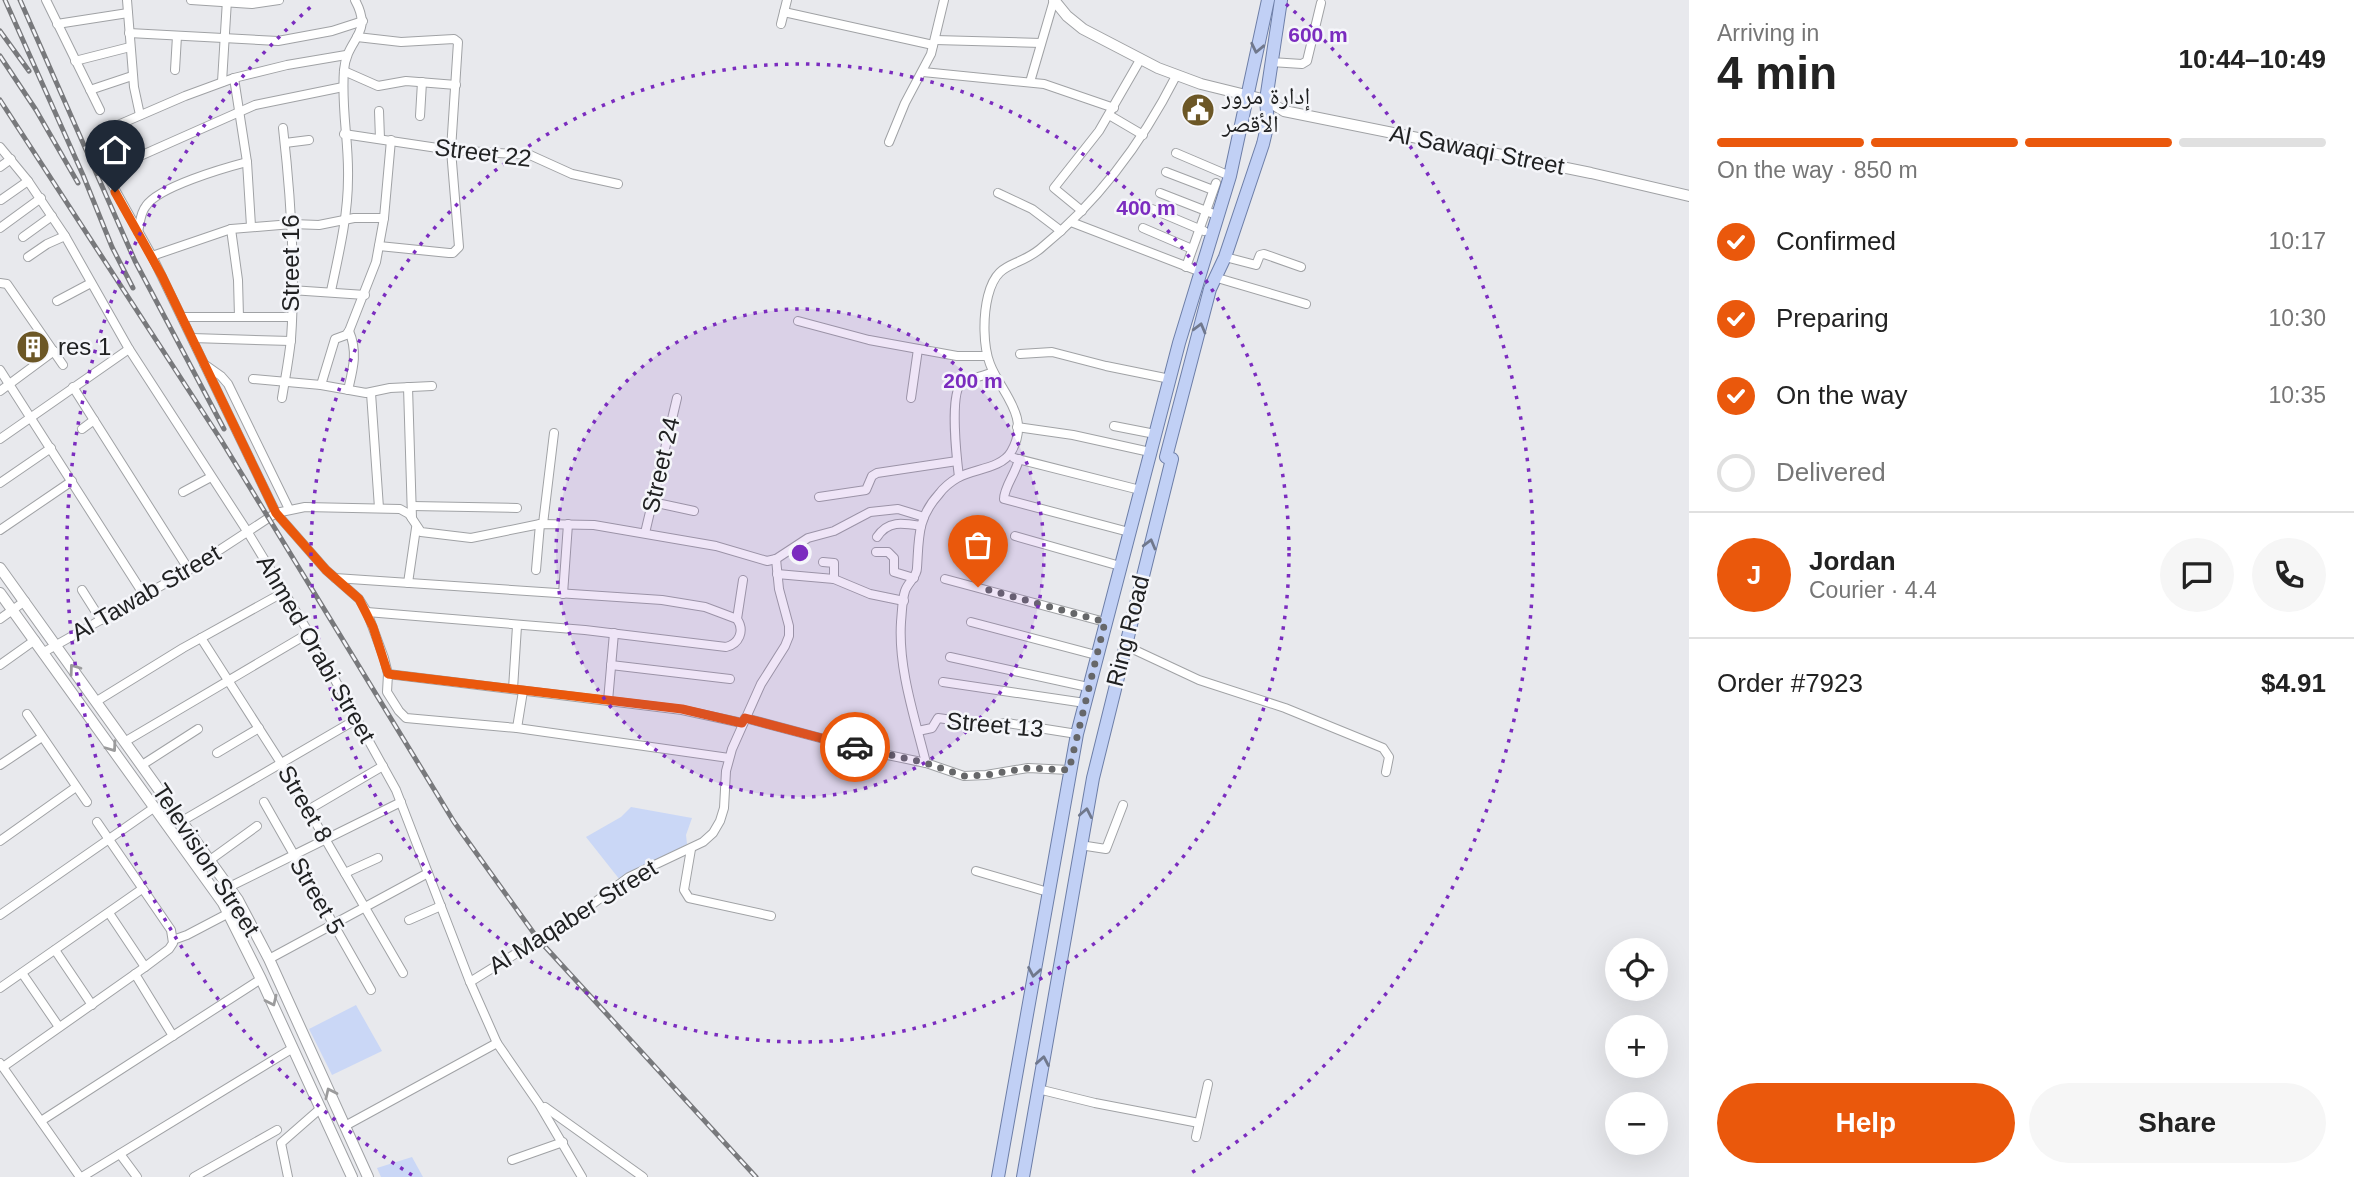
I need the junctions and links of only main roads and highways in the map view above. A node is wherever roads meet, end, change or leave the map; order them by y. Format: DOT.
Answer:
graph roads {
  1 [pos="1054,0"];
  2 [pos="1268,0"];
  3 [pos="1281,0"];
  4 [pos="1247,97"];
  5 [pos="1266,100"];
  6 [pos="1243,118"];
  7 [pos="1268,123"];
  8 [pos="1689,196"];
  9 [pos="1119,570"];
  10 [pos="1,571"];
  11 [pos="1141,579"];
  12 [pos="0,593"];
  13 [pos="253,927"];
  14 [pos="1042,927"];
  15 [pos="1065,931"];
  16 [pos="240,934"];
  17 [pos="352,1177"];
  18 [pos="368,1177"];
  19 [pos="998,1177"];
  20 [pos="1023,1177"];
  1 -- 4 [label="main road, Al Sawaqi Street"];
  2 -- 4 [label="main road, Ring Road, one-way"];
  3 -- 5 [label="main road, Ring Road"];
  4 -- 5 [label="main road, Al Sawaqi Street"];
  4 -- 6 [label="main road, Ring Road"];
  5 -- 7 [label="main road, Ring Road"];
  5 -- 8 [label="main road, Al Sawaqi Street"];
  6 -- 7 [label="main road"];
  6 -- 9 [label="main road, Ring Road"];
  11 -- 7 [label="main road, Ring Road, one-way"];
  9 -- 11 [label="main road"];
  9 -- 14 [label="main road, Ring Road"];
  13 -- 10 [label="main road, Television Street, one-way"];
  15 -- 11 [label="main road, Ring Road, one-way"];
  12 -- 16 [label="main road, Television Street, one-way"];
  13 -- 16 [label="main road"];
  18 -- 13 [label="main road, Television Street, one-way"];
  14 -- 15 [label="main road"];
  14 -- 19 [label="main road, Ring Road, one-way"];
  20 -- 15 [label="main road, Ring Road, one-way"];
  16 -- 17 [label="main road, Television Street, one-way"];
}
